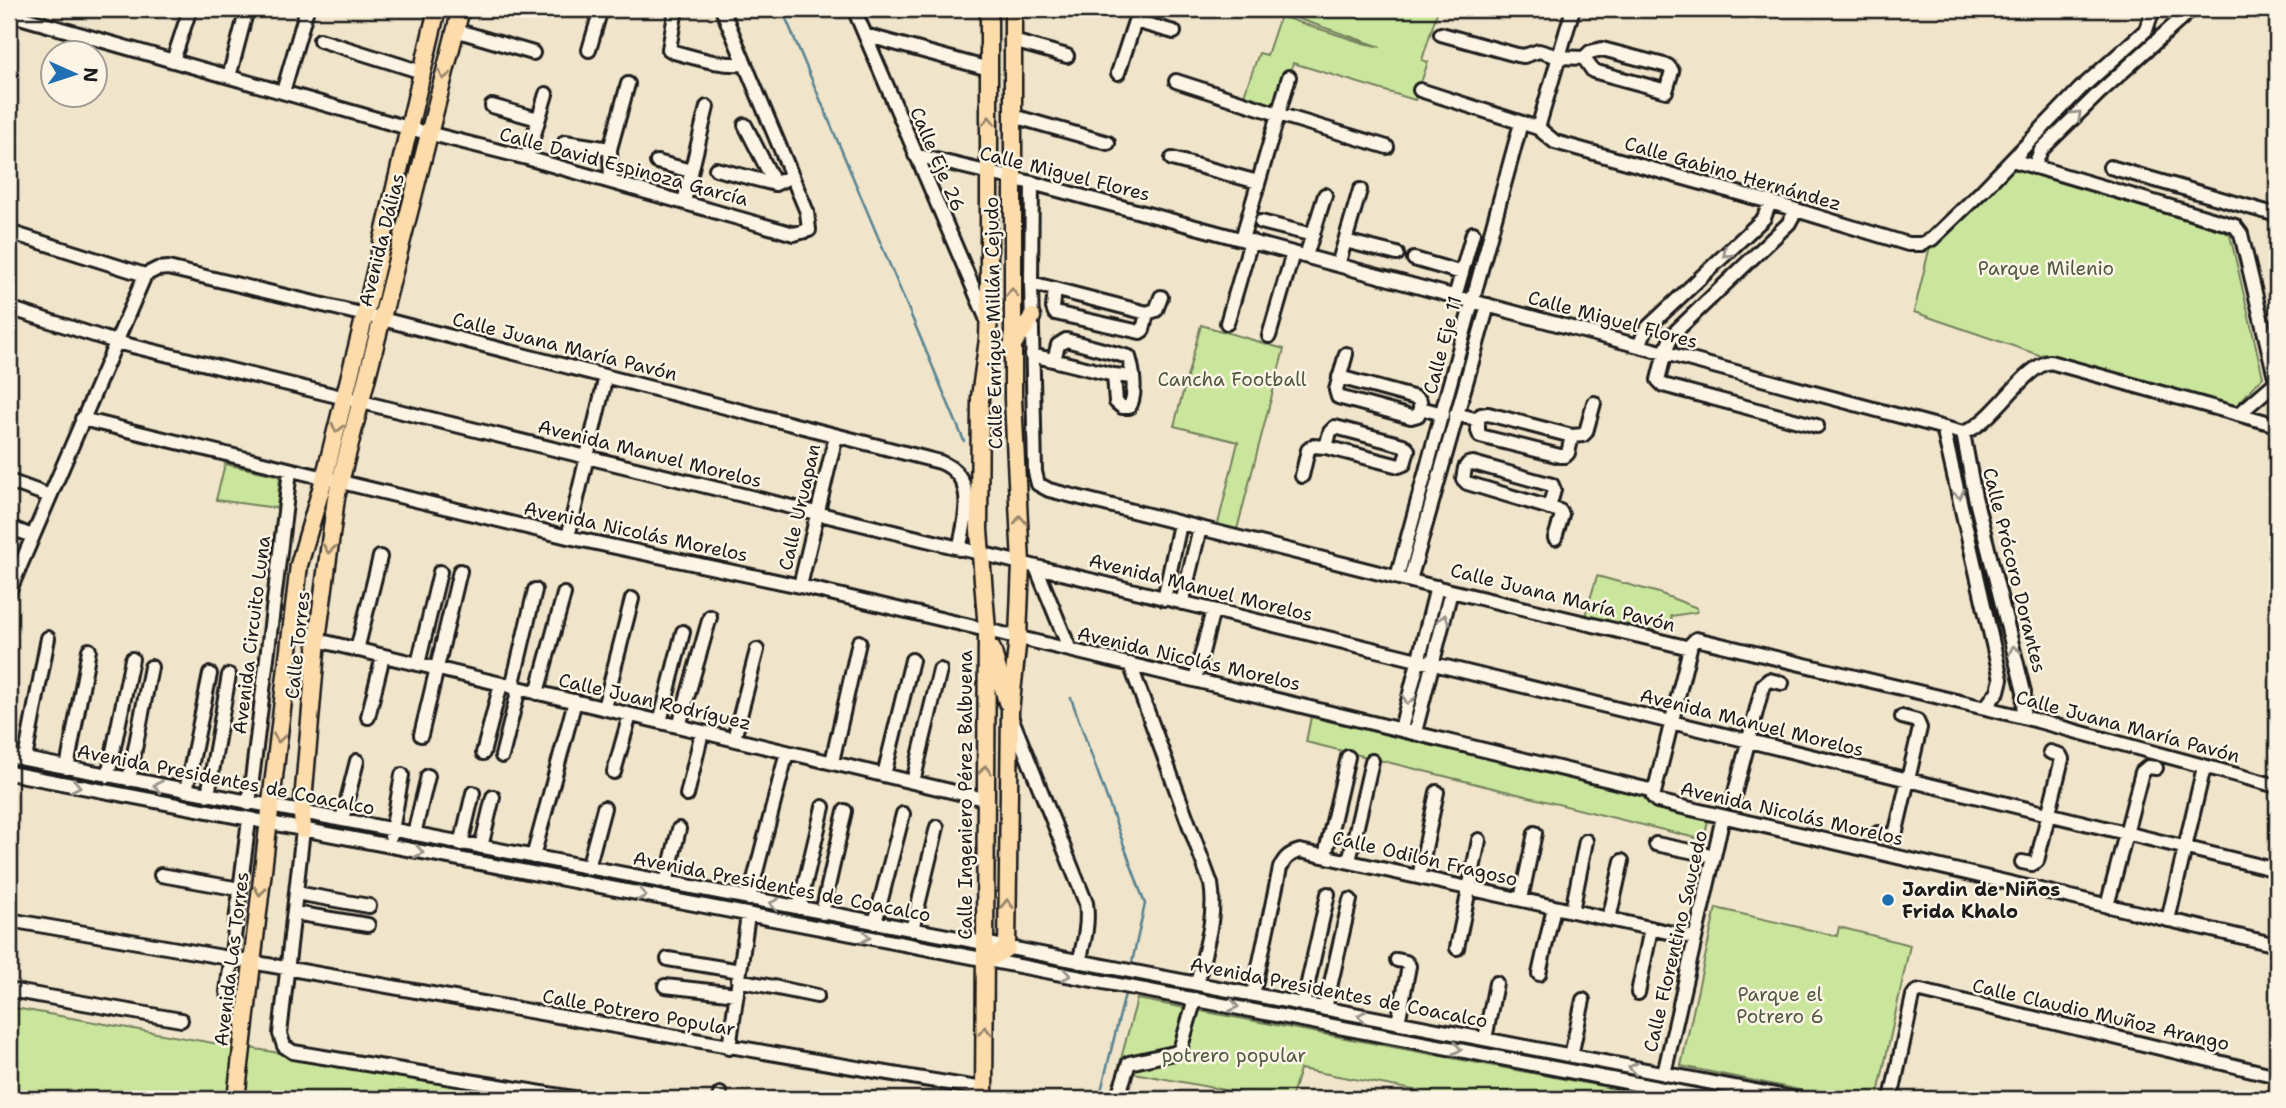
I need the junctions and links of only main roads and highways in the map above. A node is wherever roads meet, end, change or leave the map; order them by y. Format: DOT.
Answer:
graph roads {
  1 [pos="989,9"];
  2 [pos="1013,9"];
  3 [pos="436,12"];
  4 [pos="458,20"];
  5 [pos="1032,317"];
  6 [pos="1012,346"];
  7 [pos="339,490"];
  8 [pos="306,540"];
  9 [pos="987,630"];
  10 [pos="1010,711"];
  11 [pos="303,830"];
  12 [pos="986,952"];
  13 [pos="984,1094"];
  14 [pos="236,1099"];
  9 -- 1 [label="main road, Calle Enrique Millán Cejudo, one-way"];
  6 -- 2 [label="main road, Calle Enrique Millán Cejudo, one-way"];
  3 -- 4 [label="main road"];
  3 -- 8 [label="main road, Avenida Dálias, one-way"];
  4 -- 7 [label="main road, Avenida Dálias, one-way"];
  5 -- 6 [label="main road"];
  10 -- 6 [label="main road, Calle Enrique Millán Cejudo, one-way"];
  7 -- 8 [label="main road"];
  7 -- 11 [label="main road, Calle Torres, one-way"];
  8 -- 14 [label="main road, Avenida Las Torres, one-way"];
  9 -- 10 [label="main road"];
  12 -- 9 [label="main road, Calle Ingeniero Pérez Balbuena, one-way"];
  12 -- 10 [label="main road, Calle Ingeniero Pérez Balbuena, one-way"];
  13 -- 12 [label="main road, one-way"];
}
